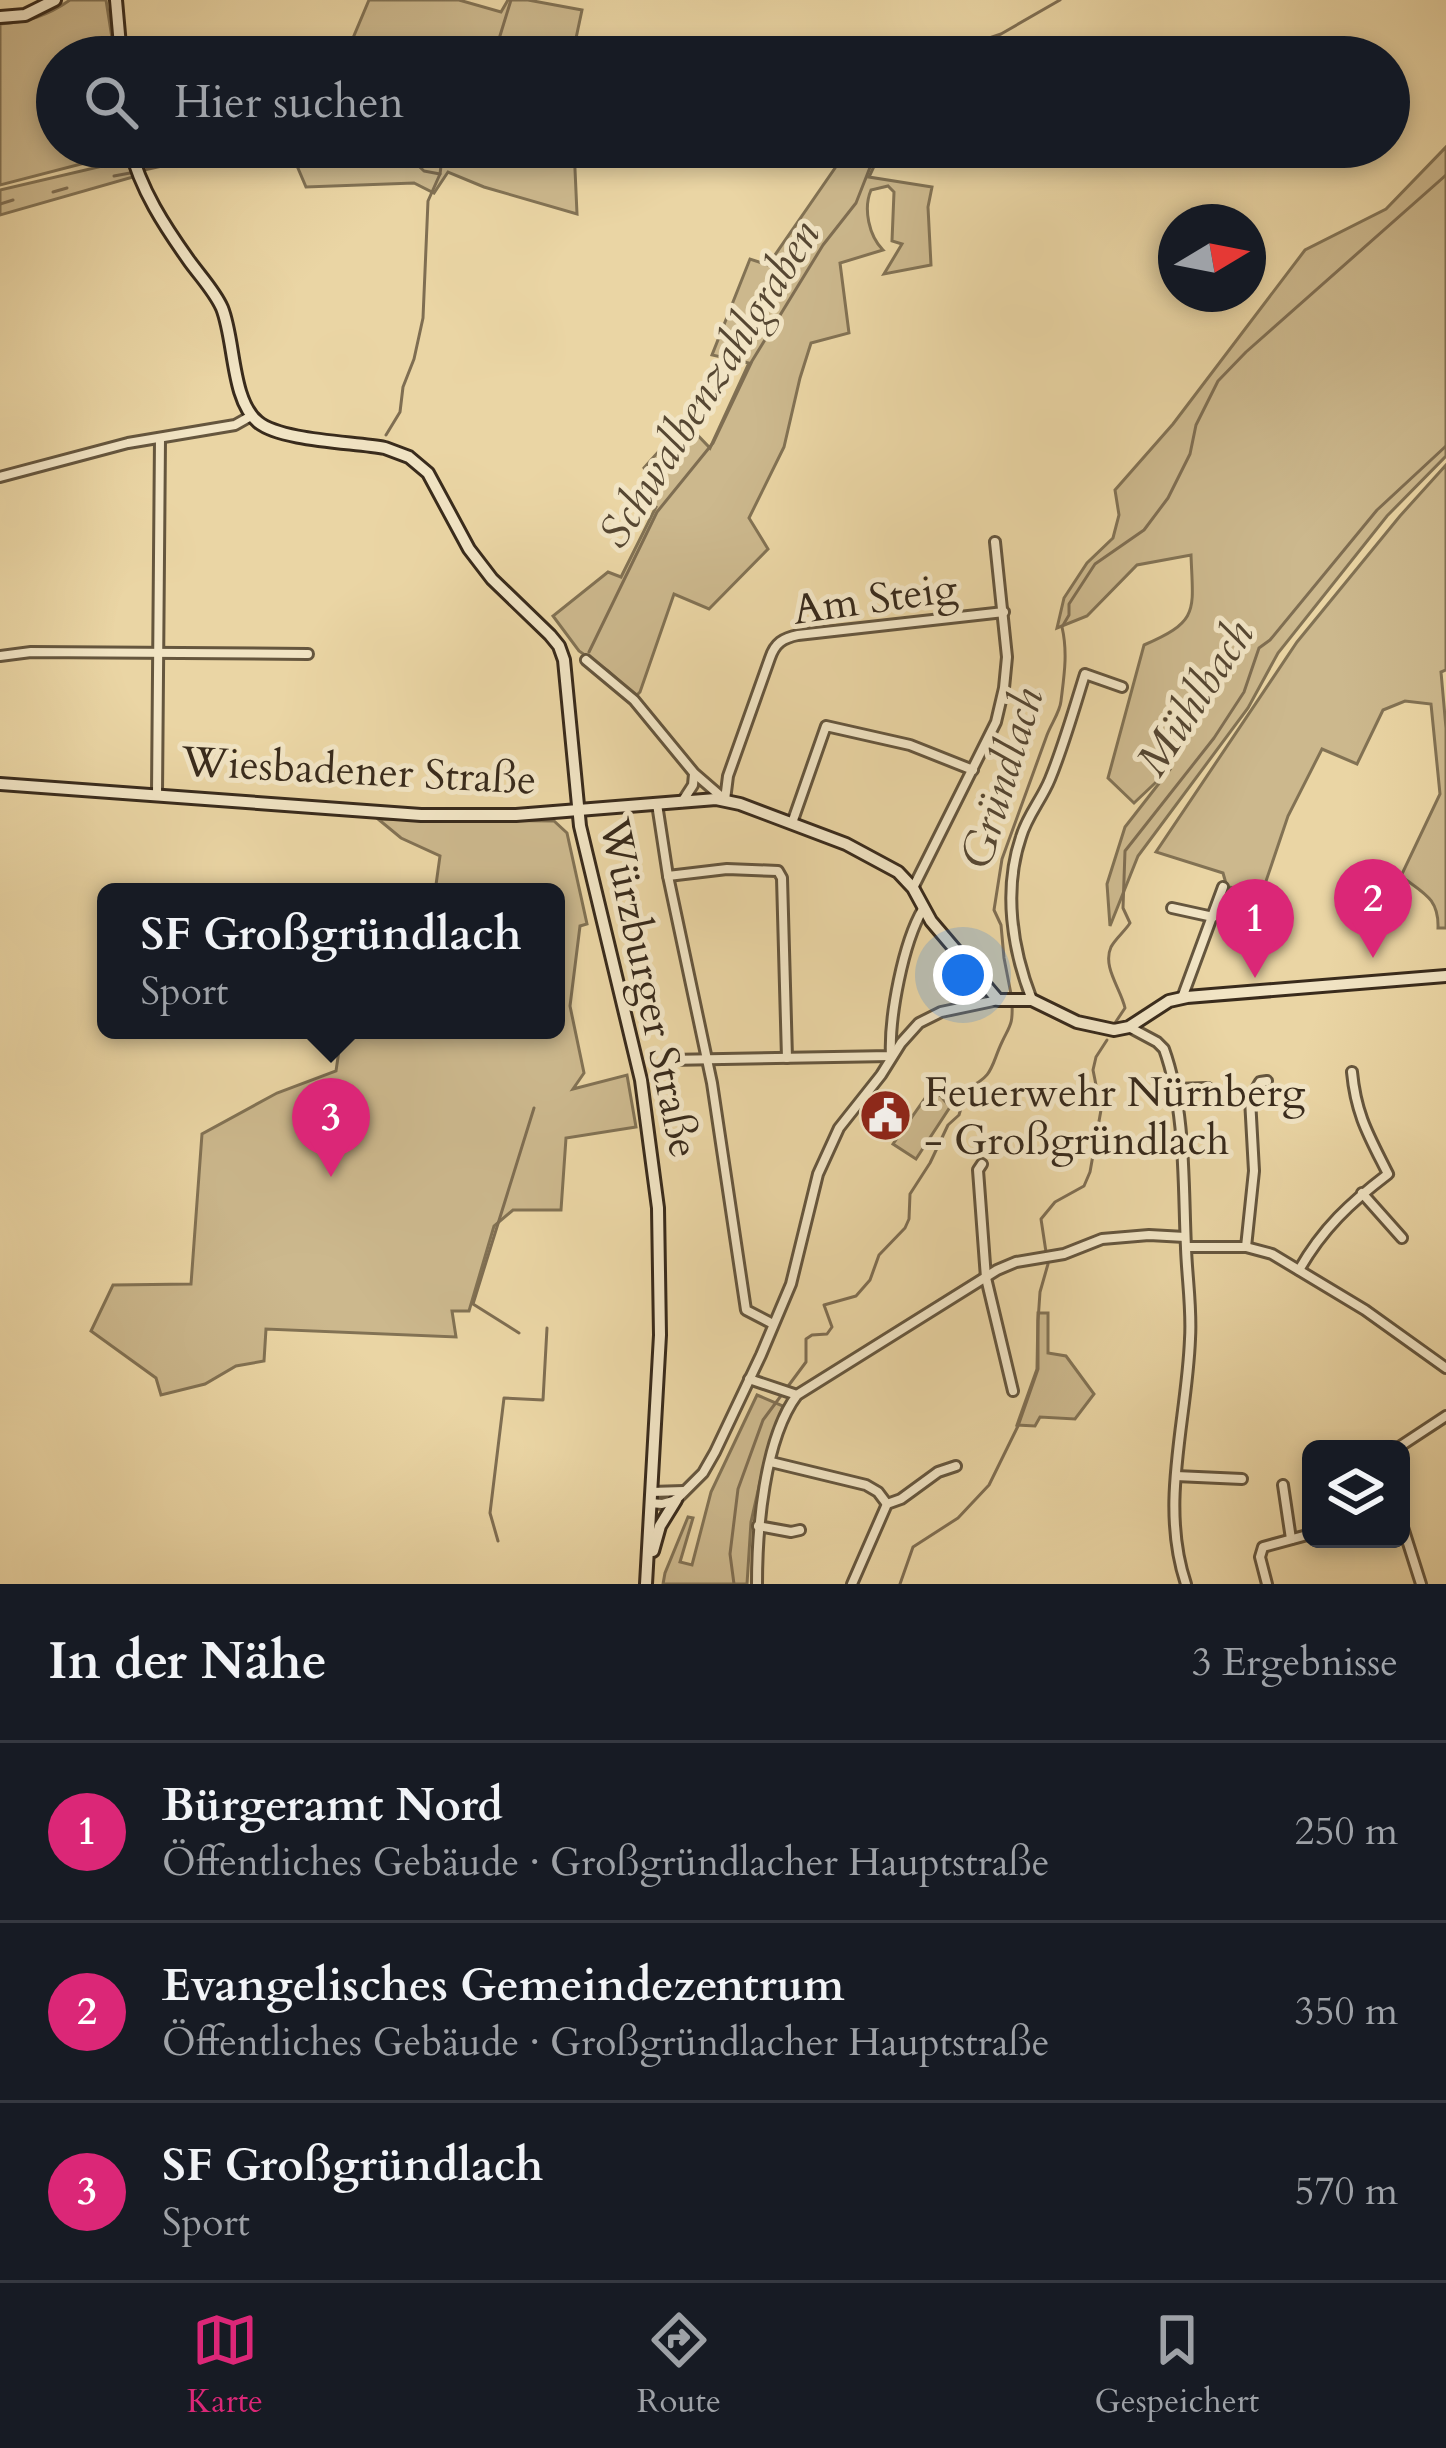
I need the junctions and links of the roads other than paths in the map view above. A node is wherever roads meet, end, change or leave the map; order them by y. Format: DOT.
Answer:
graph roads {
  1 [pos="55,0"];
  2 [pos="116,0"];
  3 [pos="0,17"];
  4 [pos="119,36"];
  5 [pos="136,168"];
  6 [pos="251,416"];
  7 [pos="160,439"];
  8 [pos="0,477"];
  9 [pos="995,542"];
  10 [pos="1004,612"];
  11 [pos="159,652"];
  12 [pos="308,654"];
  13 [pos="0,656"];
  14 [pos="586,661"];
  15 [pos="1122,687"];
  16 [pos="973,770"];
  17 [pos="694,773"];
  18 [pos="0,784"];
  19 [pos="158,794"];
  20 [pos="720,800"];
  21 [pos="682,802"];
  22 [pos="657,803"];
  23 [pos="578,810"];
  24 [pos="792,823"];
  25 [pos="668,876"];
  26 [pos="1222,887"];
  27 [pos="913,888"];
  28 [pos="1172,908"];
  29 [pos="922,909"];
  30 [pos="1213,917"];
  31 [pos="1446,976"];
  32 [pos="1182,998"];
  33 [pos="1028,999"];
  34 [pos="1000,1000"];
  35 [pos="1130,1027"];
  36 [pos="895,1041"];
  37 [pos="891,1056"];
  38 [pos="788,1058"];
  39 [pos="706,1059"];
  40 [pos="668,1060"];
  41 [pos="1352,1072"];
  42 [pos="1268,1081"];
  43 [pos="1208,1088"];
  44 [pos="1173,1089"];
  45 [pos="982,1163"];
  46 [pos="1363,1193"];
  47 [pos="1402,1238"];
  48 [pos="1185,1242"];
  49 [pos="1246,1247"];
  50 [pos="1299,1270"];
  51 [pos="986,1279"];
  52 [pos="773,1324"];
  53 [pos="1445,1366"];
  54 [pos="749,1379"];
  55 [pos="1013,1390"];
  56 [pos="794,1393"];
  57 [pos="1446,1416"];
  58 [pos="1410,1440"];
  59 [pos="771,1462"];
  60 [pos="956,1466"];
  61 [pos="1176,1476"];
  62 [pos="1242,1479"];
  63 [pos="1283,1485"];
  64 [pos="680,1496"];
  65 [pos="650,1497"];
  66 [pos="887,1504"];
  67 [pos="758,1526"];
  68 [pos="800,1530"];
  69 [pos="1302,1536"];
  70 [pos="1291,1539"];
  71 [pos="1410,1548"];
  72 [pos="646,1584"];
  73 [pos="757,1584"];
  74 [pos="852,1584"];
  75 [pos="1186,1584"];
  76 [pos="1267,1584"];
  77 [pos="1421,1584"];
  1 -- 3 [label="main road"];
  2 -- 4 [label="main road"];
  5 -- 6 [label="main road"];
  6 -- 7 [label="street"];
  6 -- 23 [label="main road, Würzburger Straße"];
  7 -- 8 [label="street"];
  7 -- 11 [label="street"];
  9 -- 10 [label="street"];
  10 -- 16 [label="street"];
  10 -- 20 [label="street, Am Steig"];
  11 -- 12 [label="street"];
  11 -- 13 [label="street"];
  11 -- 19 [label="street"];
  14 -- 17 [label="street"];
  15 -- 33 [label="street"];
  16 -- 24 [label="street"];
  16 -- 27 [label="street"];
  17 -- 20 [label="street"];
  17 -- 21 [label="street"];
  18 -- 19 [label="main road, Wiesbadener Straße"];
  19 -- 23 [label="main road, Wiesbadener Straße"];
  20 -- 21 [label="main road, Wiesbadener Straße"];
  20 -- 24 [label="main road"];
  21 -- 22 [label="main road, Wiesbadener Straße"];
  22 -- 23 [label="main road, Wiesbadener Straße"];
  22 -- 25 [label="street"];
  23 -- 65 [label="main road, Würzburger Straße"];
  24 -- 27 [label="main road"];
  25 -- 38 [label="street"];
  25 -- 39 [label="street"];
  26 -- 30 [label="street"];
  27 -- 29 [label="main road"];
  28 -- 30 [label="street"];
  29 -- 34 [label="main road"];
  29 -- 36 [label="street"];
  30 -- 32 [label="street"];
  31 -- 32 [label="main road"];
  32 -- 35 [label="main road"];
  33 -- 34 [label="main road"];
  33 -- 35 [label="main road"];
  34 -- 36 [label="street"];
  35 -- 44 [label="street"];
  36 -- 37 [label="street"];
  37 -- 38 [label="street"];
  37 -- 52 [label="street"];
  38 -- 39 [label="street"];
  39 -- 40 [label="street"];
  39 -- 52 [label="street"];
  41 -- 46 [label="street"];
  42 -- 49 [label="street"];
  43 -- 44 [label="street"];
  44 -- 48 [label="street"];
  45 -- 51 [label="street"];
  46 -- 47 [label="street"];
  46 -- 50 [label="street"];
  48 -- 49 [label="street"];
  48 -- 51 [label="street"];
  48 -- 61 [label="street"];
  49 -- 50 [label="street"];
  50 -- 53 [label="street"];
  51 -- 55 [label="street"];
  51 -- 56 [label="street"];
  52 -- 54 [label="street"];
  54 -- 56 [label="street"];
  54 -- 64 [label="street"];
  56 -- 59 [label="street"];
  57 -- 58 [label="street"];
  59 -- 66 [label="street"];
  59 -- 67 [label="street"];
  60 -- 66 [label="street"];
  61 -- 62 [label="street"];
  61 -- 75 [label="street"];
  63 -- 70 [label="street"];
  64 -- 65 [label="street"];
  64 -- 72 [label="main road"];
  65 -- 72 [label="main road, Würzburger Straße"];
  66 -- 74 [label="street"];
  67 -- 68 [label="street"];
  67 -- 73 [label="street"];
  69 -- 70 [label="street"];
  70 -- 76 [label="street"];
  71 -- 77 [label="street"];
}
